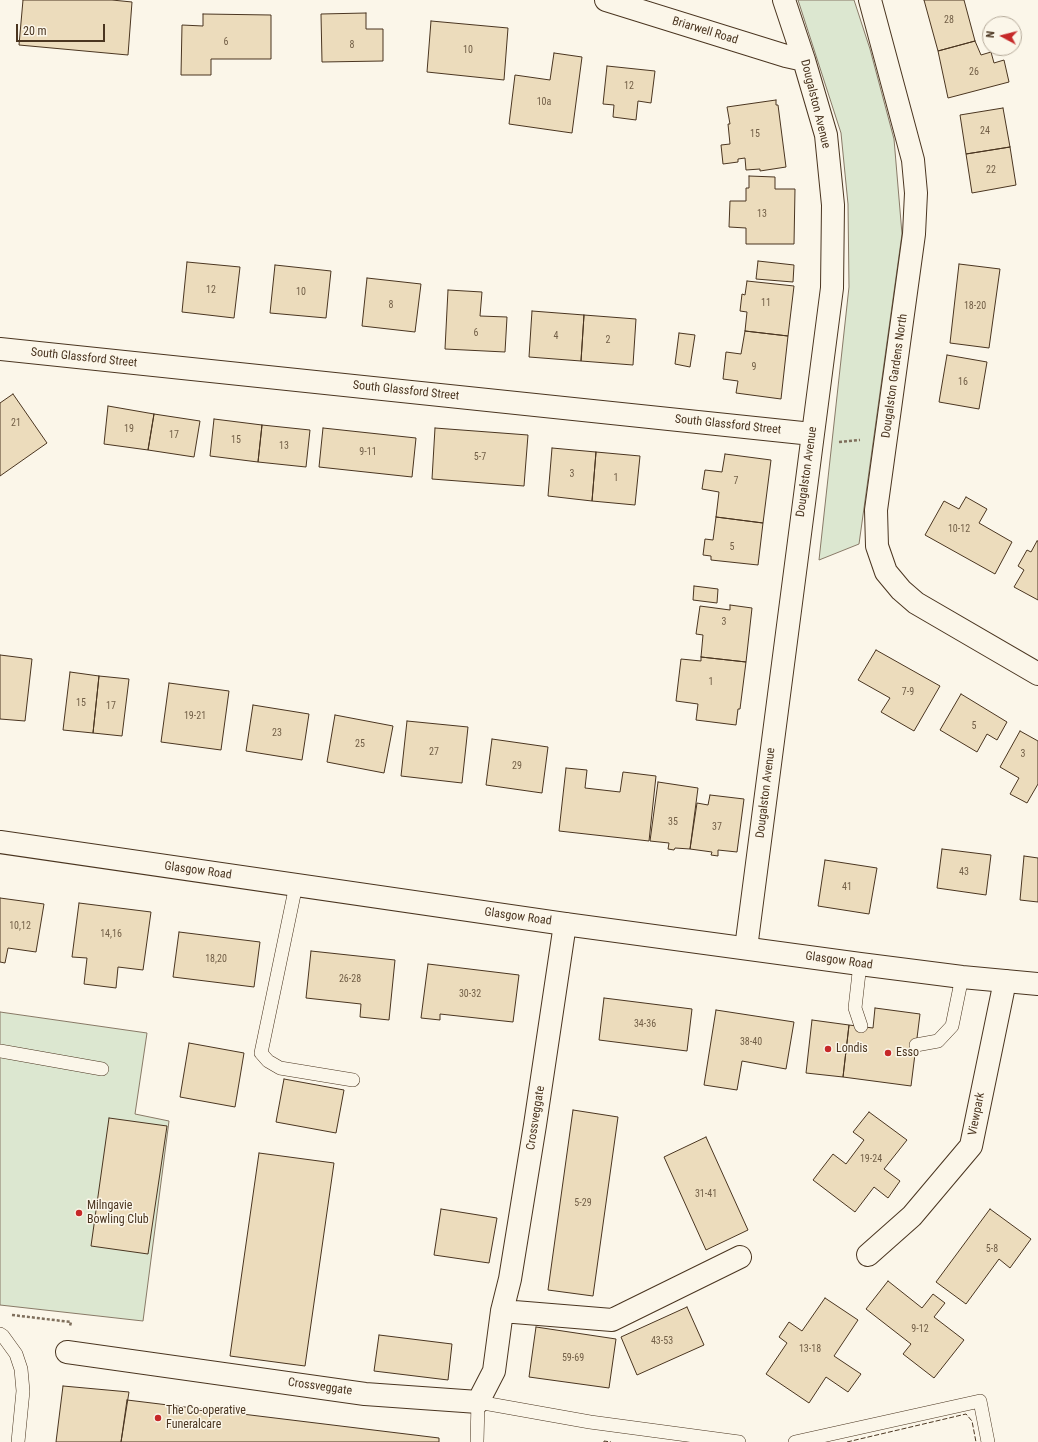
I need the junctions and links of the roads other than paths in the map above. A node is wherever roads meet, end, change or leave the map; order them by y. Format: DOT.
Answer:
graph roads {
  1 [pos="606,0"];
  2 [pos="784,0"];
  3 [pos="870,0"];
  4 [pos="804,60"];
  5 [pos="0,349"];
  6 [pos="811,439"];
  7 [pos="1038,674"];
  8 [pos="0,842"];
  9 [pos="296,885"];
  10 [pos="565,924"];
  11 [pos="746,948"];
  12 [pos="860,964"];
  13 [pos="962,977"];
  14 [pos="1005,981"];
  15 [pos="1038,984"];
  16 [pos="861,1026"];
  17 [pos="916,1045"];
  18 [pos="0,1051"];
  19 [pos="102,1069"];
  20 [pos="353,1080"];
  21 [pos="868,1255"];
  22 [pos="740,1257"];
  23 [pos="502,1310"];
  24 [pos="0,1334"];
  25 [pos="67,1352"];
  26 [pos="478,1402"];
  27 [pos="18,1442"];
  28 [pos="477,1442"];
  29 [pos="739,1442"];
  30 [pos="796,1442"];
  31 [pos="988,1442"];
  1 -- 4 [label="street, Briarwell Road"];
  2 -- 4 [label="street, Dougalston Avenue"];
  3 -- 7 [label="street, Dougalston Gardens North"];
  4 -- 6 [label="street, Dougalston Avenue"];
  5 -- 6 [label="street, South Glassford Street"];
  6 -- 11 [label="street, Dougalston Avenue"];
  8 -- 9 [label="street, Glasgow Road"];
  9 -- 10 [label="street, Glasgow Road"];
  9 -- 20 [label="lane"];
  10 -- 11 [label="street, Glasgow Road"];
  10 -- 23 [label="street, Crossveggate"];
  11 -- 12 [label="street, Glasgow Road"];
  12 -- 13 [label="street, Glasgow Road"];
  12 -- 16 [label="lane"];
  13 -- 14 [label="street, Glasgow Road"];
  13 -- 17 [label="lane"];
  14 -- 15 [label="street, Glasgow Road"];
  14 -- 21 [label="street, Viewpark"];
  18 -- 19 [label="lane"];
  22 -- 23 [label="street"];
  23 -- 26 [label="street, Crossveggate"];
  24 -- 27 [label="lane"];
  25 -- 26 [label="street, Crossveggate"];
  26 -- 28 [label="lane"];
  26 -- 29 [label="lane"];
  30 -- 31 [label="lane"];
}
